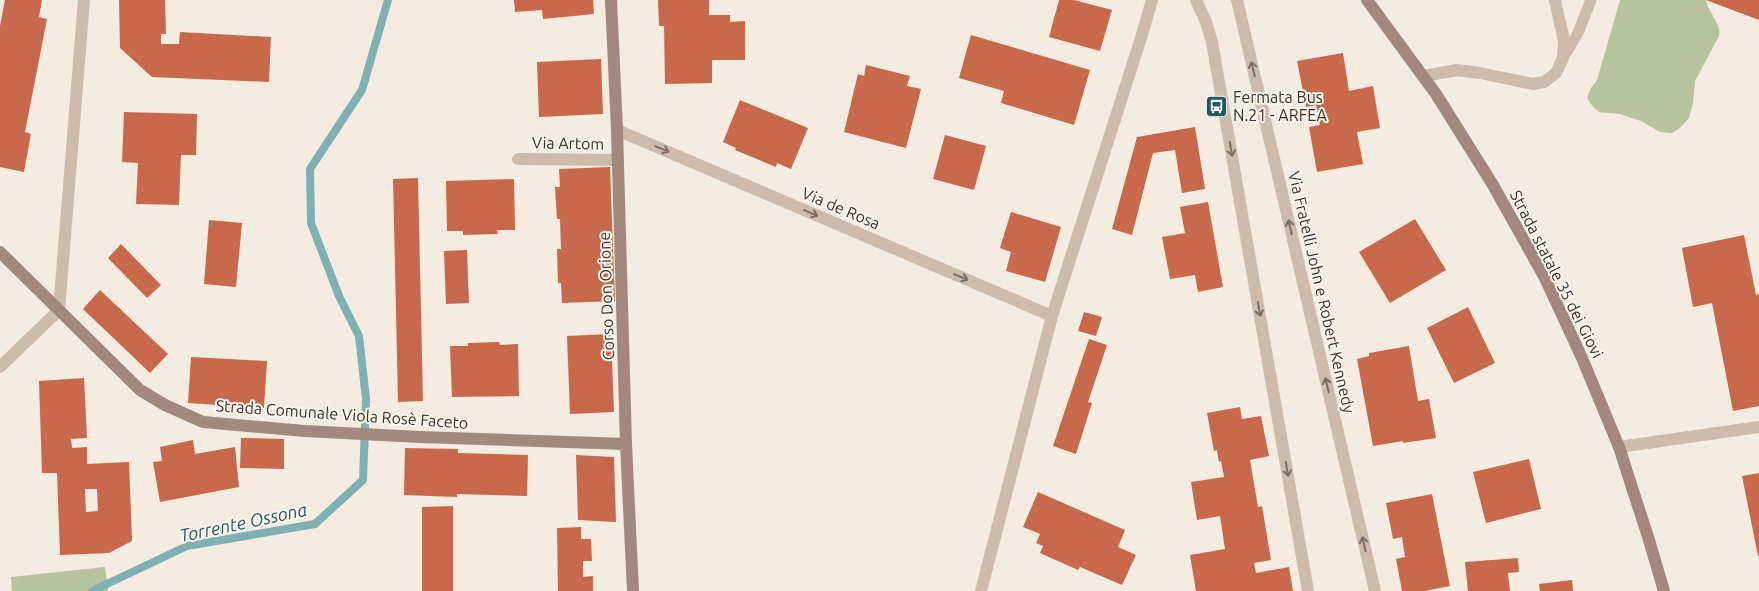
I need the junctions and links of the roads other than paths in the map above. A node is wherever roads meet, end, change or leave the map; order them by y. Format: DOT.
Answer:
graph roads {
  1 [pos="84,0"];
  2 [pos="611,0"];
  3 [pos="1152,0"];
  4 [pos="1160,0"];
  5 [pos="1196,0"];
  6 [pos="1236,0"];
  7 [pos="1367,0"];
  8 [pos="1556,0"];
  9 [pos="1591,0"];
  10 [pos="1148,16"];
  11 [pos="1563,58"];
  12 [pos="1424,76"];
  13 [pos="617,130"];
  14 [pos="518,159"];
  15 [pos="618,160"];
  16 [pos="0,252"];
  17 [pos="59,310"];
  18 [pos="1052,316"];
  19 [pos="0,367"];
  20 [pos="1759,427"];
  21 [pos="626,444"];
  22 [pos="1619,447"];
  23 [pos="632,591"];
  24 [pos="980,591"];
  25 [pos="1308,591"];
  26 [pos="1375,591"];
  27 [pos="1664,591"];
  1 -- 17 [label="street"];
  2 -- 13 [label="street, Corso Don Orione"];
  3 -- 10 [label="street"];
  4 -- 10 [label="street"];
  5 -- 25 [label="street, one-way"];
  26 -- 6 [label="street, Via Fratelli John e Robert Kennedy, one-way"];
  7 -- 12 [label="street, Strada statale 35 dei Giovi"];
  8 -- 11 [label="street"];
  9 -- 11 [label="lane"];
  10 -- 18 [label="street"];
  11 -- 12 [label="street"];
  12 -- 22 [label="street, Strada statale 35 dei Giovi"];
  13 -- 15 [label="street, Corso Don Orione"];
  13 -- 18 [label="street, Via de Rosa, one-way"];
  14 -- 15 [label="street, Via Artom"];
  15 -- 21 [label="street, Corso Don Orione"];
  16 -- 17 [label="street, Strada Comunale Viola Rosè Faceto"];
  17 -- 19 [label="street"];
  17 -- 21 [label="street, Strada Comunale Viola Rosè Faceto"];
  18 -- 24 [label="street"];
  20 -- 22 [label="street"];
  21 -- 23 [label="street, Corso Don Orione"];
  22 -- 27 [label="street, Strada statale 35 dei Giovi"];
}
